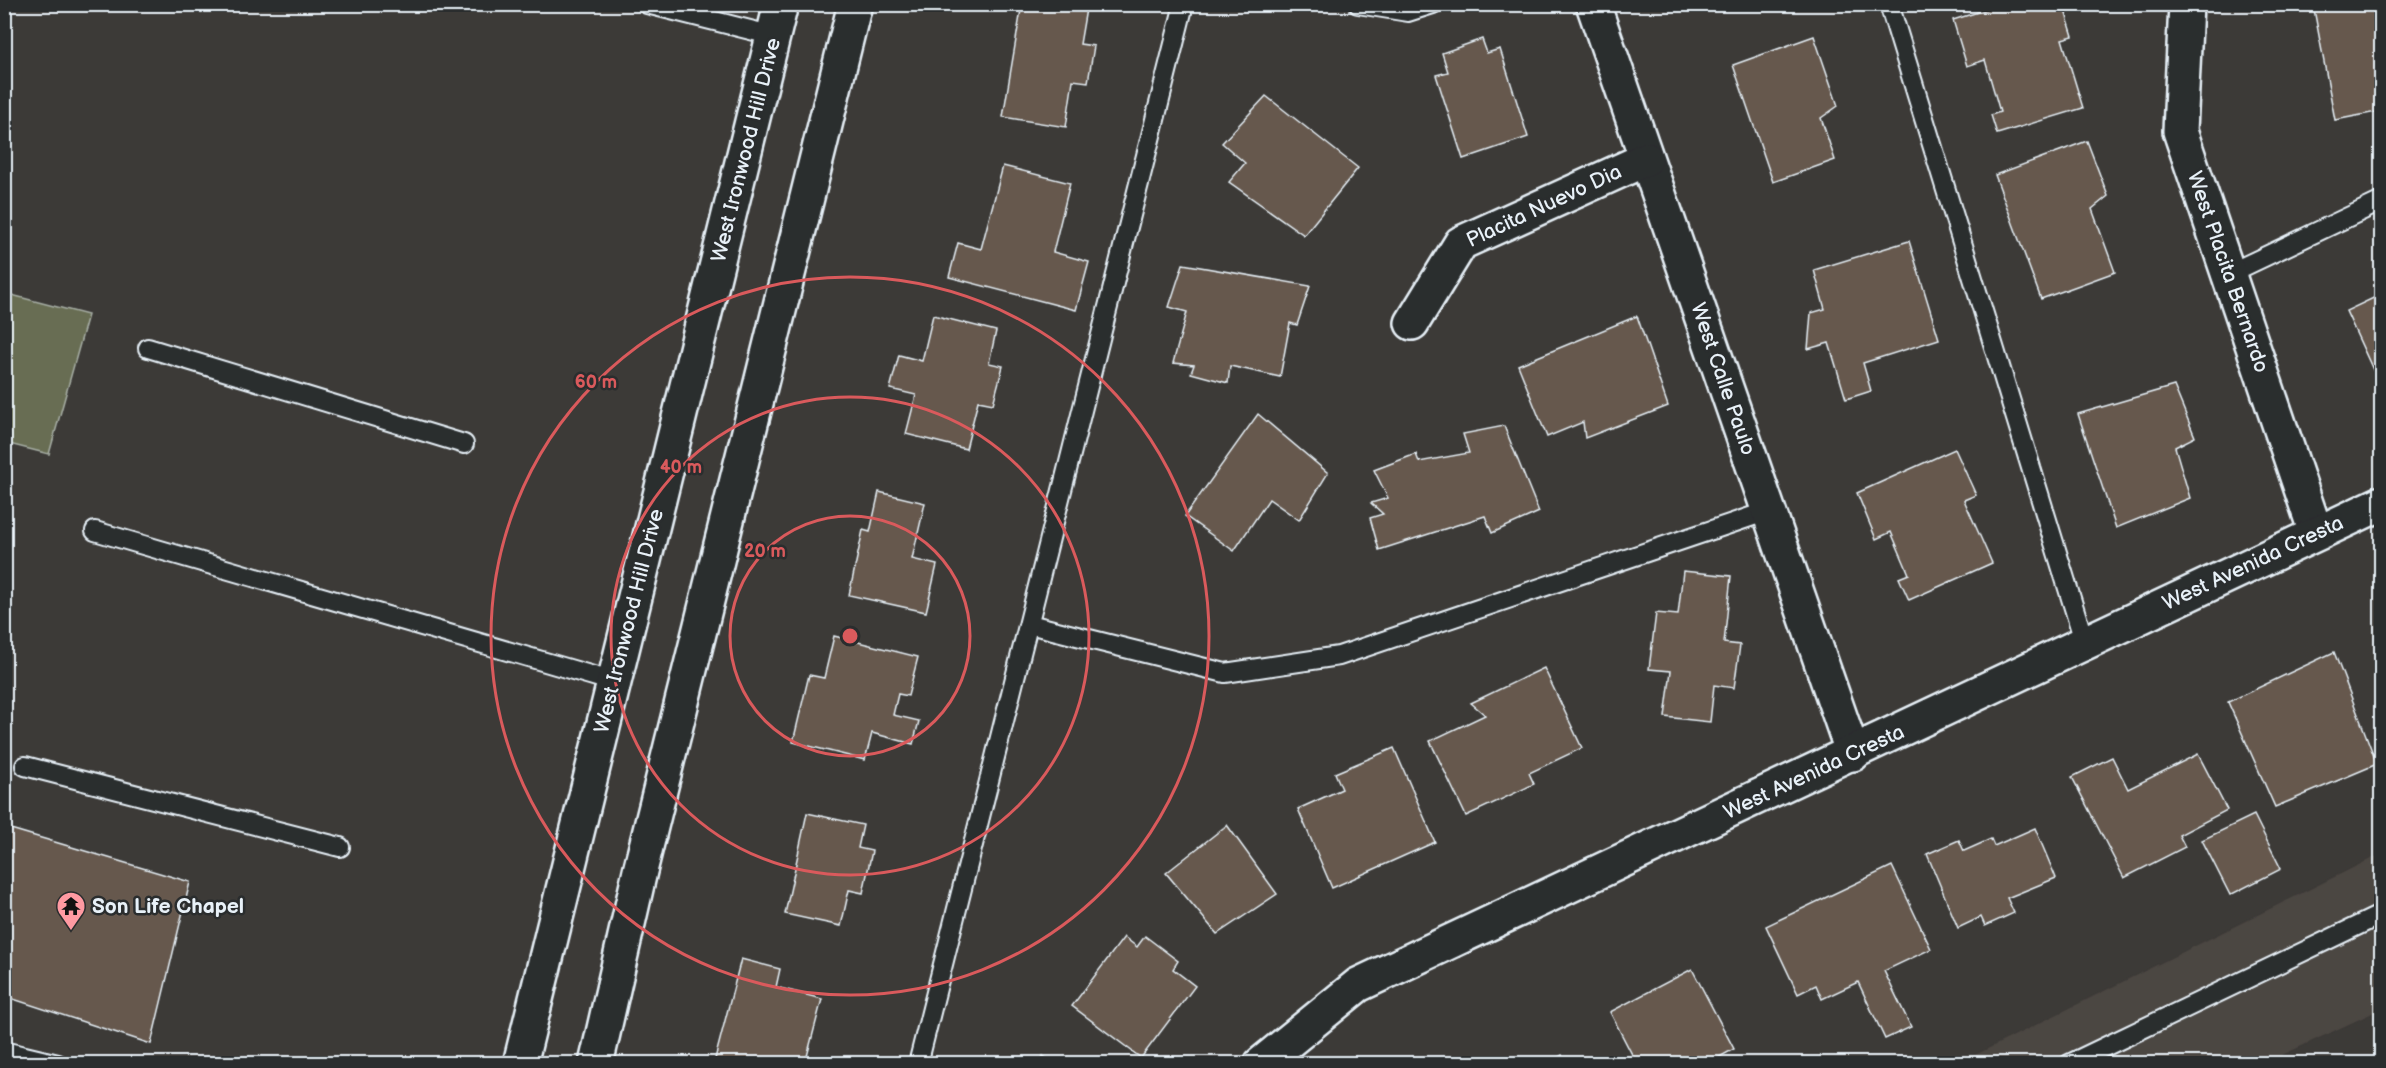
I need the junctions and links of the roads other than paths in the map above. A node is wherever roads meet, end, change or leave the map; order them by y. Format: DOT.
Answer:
graph roads {
  1 [pos="647,4"];
  2 [pos="781,4"];
  3 [pos="855,4"];
  4 [pos="1184,4"];
  5 [pos="1358,4"];
  6 [pos="1433,4"];
  7 [pos="1593,4"];
  8 [pos="1889,4"];
  9 [pos="2186,4"];
  10 [pos="774,36"];
  11 [pos="1646,159"];
  12 [pos="2382,201"];
  13 [pos="2228,274"];
  14 [pos="1412,323"];
  15 [pos="148,348"];
  16 [pos="464,444"];
  17 [pos="2382,503"];
  18 [pos="1768,511"];
  19 [pos="95,531"];
  20 [pos="2316,533"];
  21 [pos="1029,624"];
  22 [pos="2085,644"];
  23 [pos="614,682"];
  24 [pos="1853,754"];
  25 [pos="25,766"];
  26 [pos="340,847"];
  27 [pos="2382,914"];
  28 [pos="4,1051"];
  29 [pos="58,1064"];
  30 [pos="520,1064"];
  31 [pos="596,1064"];
  32 [pos="918,1064"];
  33 [pos="1261,1064"];
  34 [pos="2069,1064"];
  1 -- 10 [label="lane"];
  2 -- 10 [label="street, West Ironwood Hill Drive"];
  3 -- 31 [label="street"];
  4 -- 21 [label="lane"];
  5 -- 6 [label="lane"];
  7 -- 11 [label="street, West Calle Paulo"];
  8 -- 22 [label="lane"];
  9 -- 13 [label="street, West Placita Bernardo"];
  10 -- 23 [label="street, West Ironwood Hill Drive"];
  11 -- 14 [label="street, Placita Nuevo Dia"];
  11 -- 18 [label="street, West Calle Paulo"];
  12 -- 13 [label="lane"];
  13 -- 20 [label="street, West Placita Bernardo"];
  15 -- 16 [label="lane"];
  17 -- 20 [label="street, West Avenida Cresta"];
  18 -- 21 [label="lane"];
  18 -- 24 [label="street, West Calle Paulo"];
  19 -- 23 [label="lane"];
  20 -- 22 [label="street, West Avenida Cresta"];
  21 -- 32 [label="lane"];
  22 -- 24 [label="street, West Avenida Cresta"];
  23 -- 30 [label="street, West Ironwood Hill Drive"];
  24 -- 33 [label="street, West Avenida Cresta"];
  25 -- 26 [label="lane"];
  27 -- 34 [label="lane"];
  28 -- 29 [label="lane"];
}
